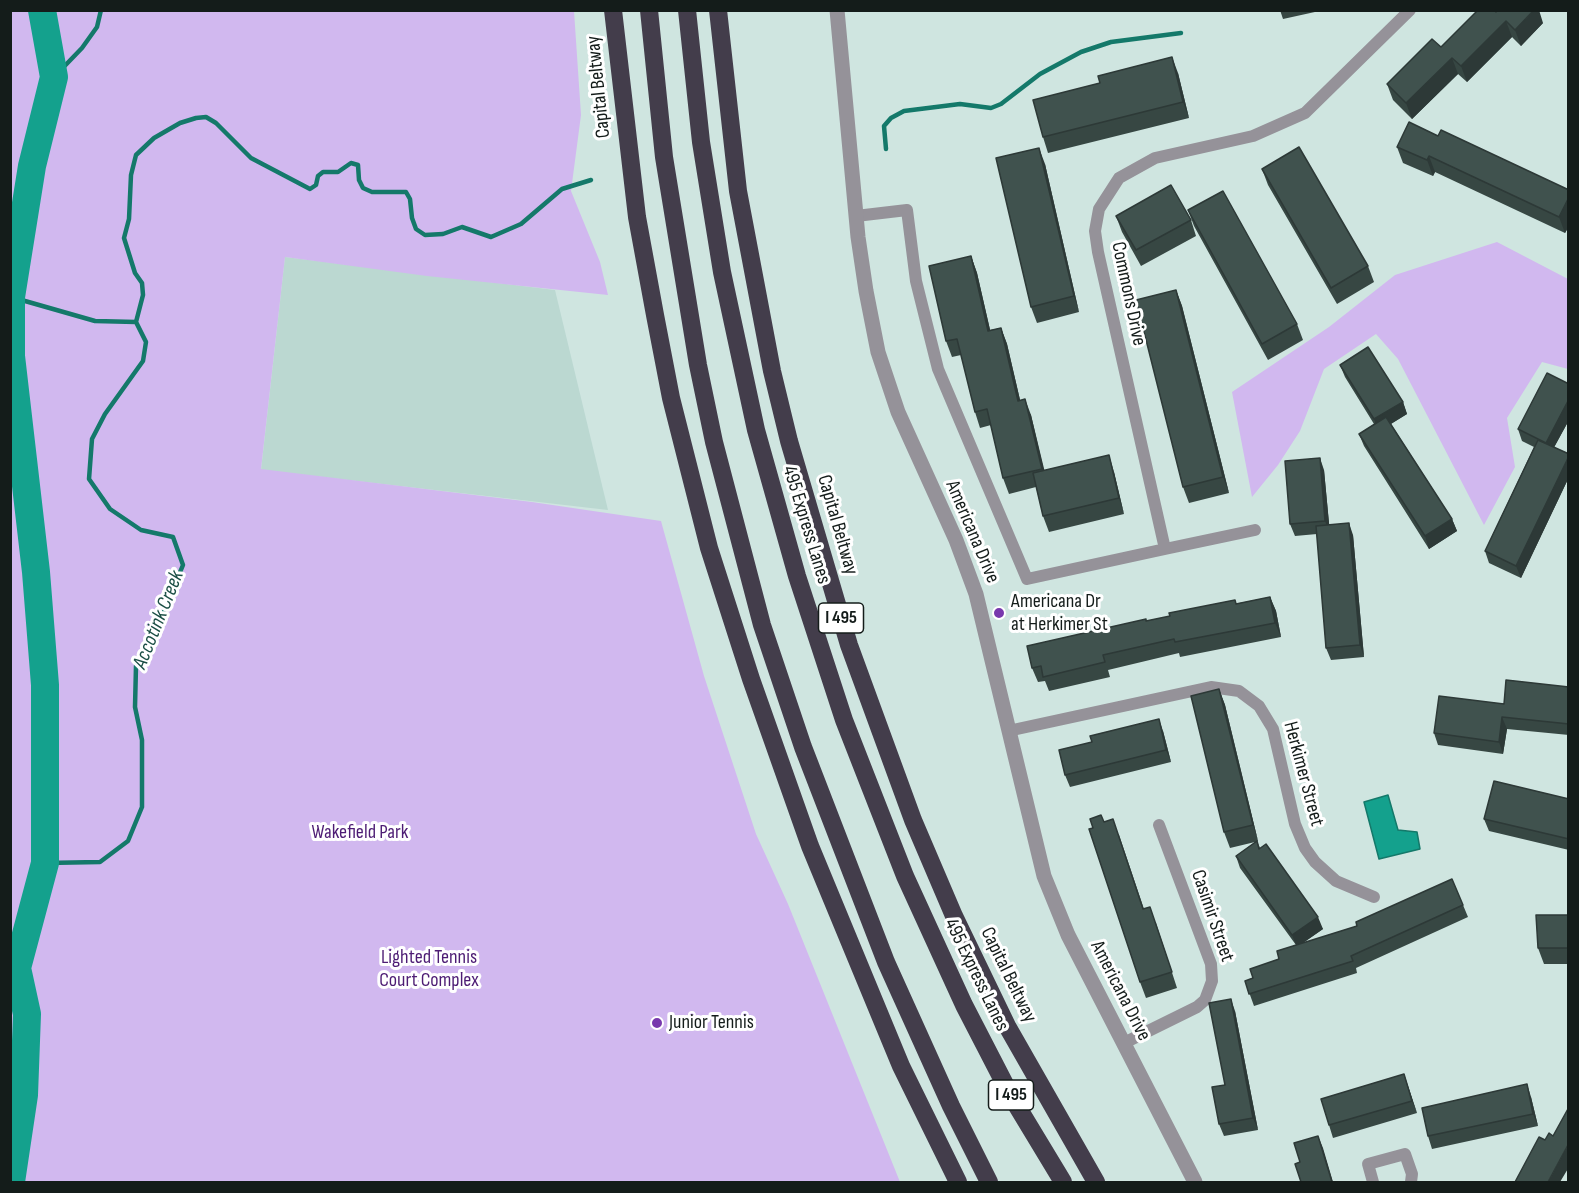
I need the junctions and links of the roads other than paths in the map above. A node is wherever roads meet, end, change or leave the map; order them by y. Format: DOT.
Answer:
graph roads {
  1 [pos="613,10"];
  2 [pos="649,10"];
  3 [pos="687,10"];
  4 [pos="718,10"];
  5 [pos="837,10"];
  6 [pos="1410,10"];
  7 [pos="856,216"];
  8 [pos="1255,530"];
  9 [pos="1165,549"];
  10 [pos="1008,731"];
  11 [pos="1159,825"];
  12 [pos="1374,897"];
  13 [pos="964,1005"];
  14 [pos="914,1025"];
  15 [pos="1124,1044"];
  16 [pos="901,1066"];
  17 [pos="947,1182"];
  18 [pos="958,1182"];
  19 [pos="989,1182"];
  20 [pos="1002,1182"];
  21 [pos="1049,1182"];
  22 [pos="1063,1182"];
  23 [pos="1096,1182"];
  24 [pos="1196,1182"];
  25 [pos="1373,1182"];
  26 [pos="1411,1182"];
  1 -- 16 [label="highway, Capital Beltway"];
  2 -- 14 [label="highway"];
  3 -- 13 [label="highway, 495 Express Lanes / I 495"];
  4 -- 23 [label="highway, Capital Beltway / I 495"];
  5 -- 7 [label="street, Americana Drive"];
  6 -- 9 [label="street, Commons Drive"];
  7 -- 9 [label="street"];
  7 -- 10 [label="street, Americana Drive"];
  8 -- 9 [label="street"];
  10 -- 12 [label="street, Herkimer Street"];
  10 -- 15 [label="street, Americana Drive"];
  11 -- 15 [label="street, Casimir Street"];
  13 -- 21 [label="highway"];
  13 -- 22 [label="highway, 495 Express Lanes / I 495"];
  14 -- 19 [label="highway"];
  14 -- 20 [label="highway"];
  15 -- 24 [label="street, Americana Drive"];
  16 -- 17 [label="highway"];
  16 -- 18 [label="highway, Capital Beltway"];
  25 -- 26 [label="street"];
}
